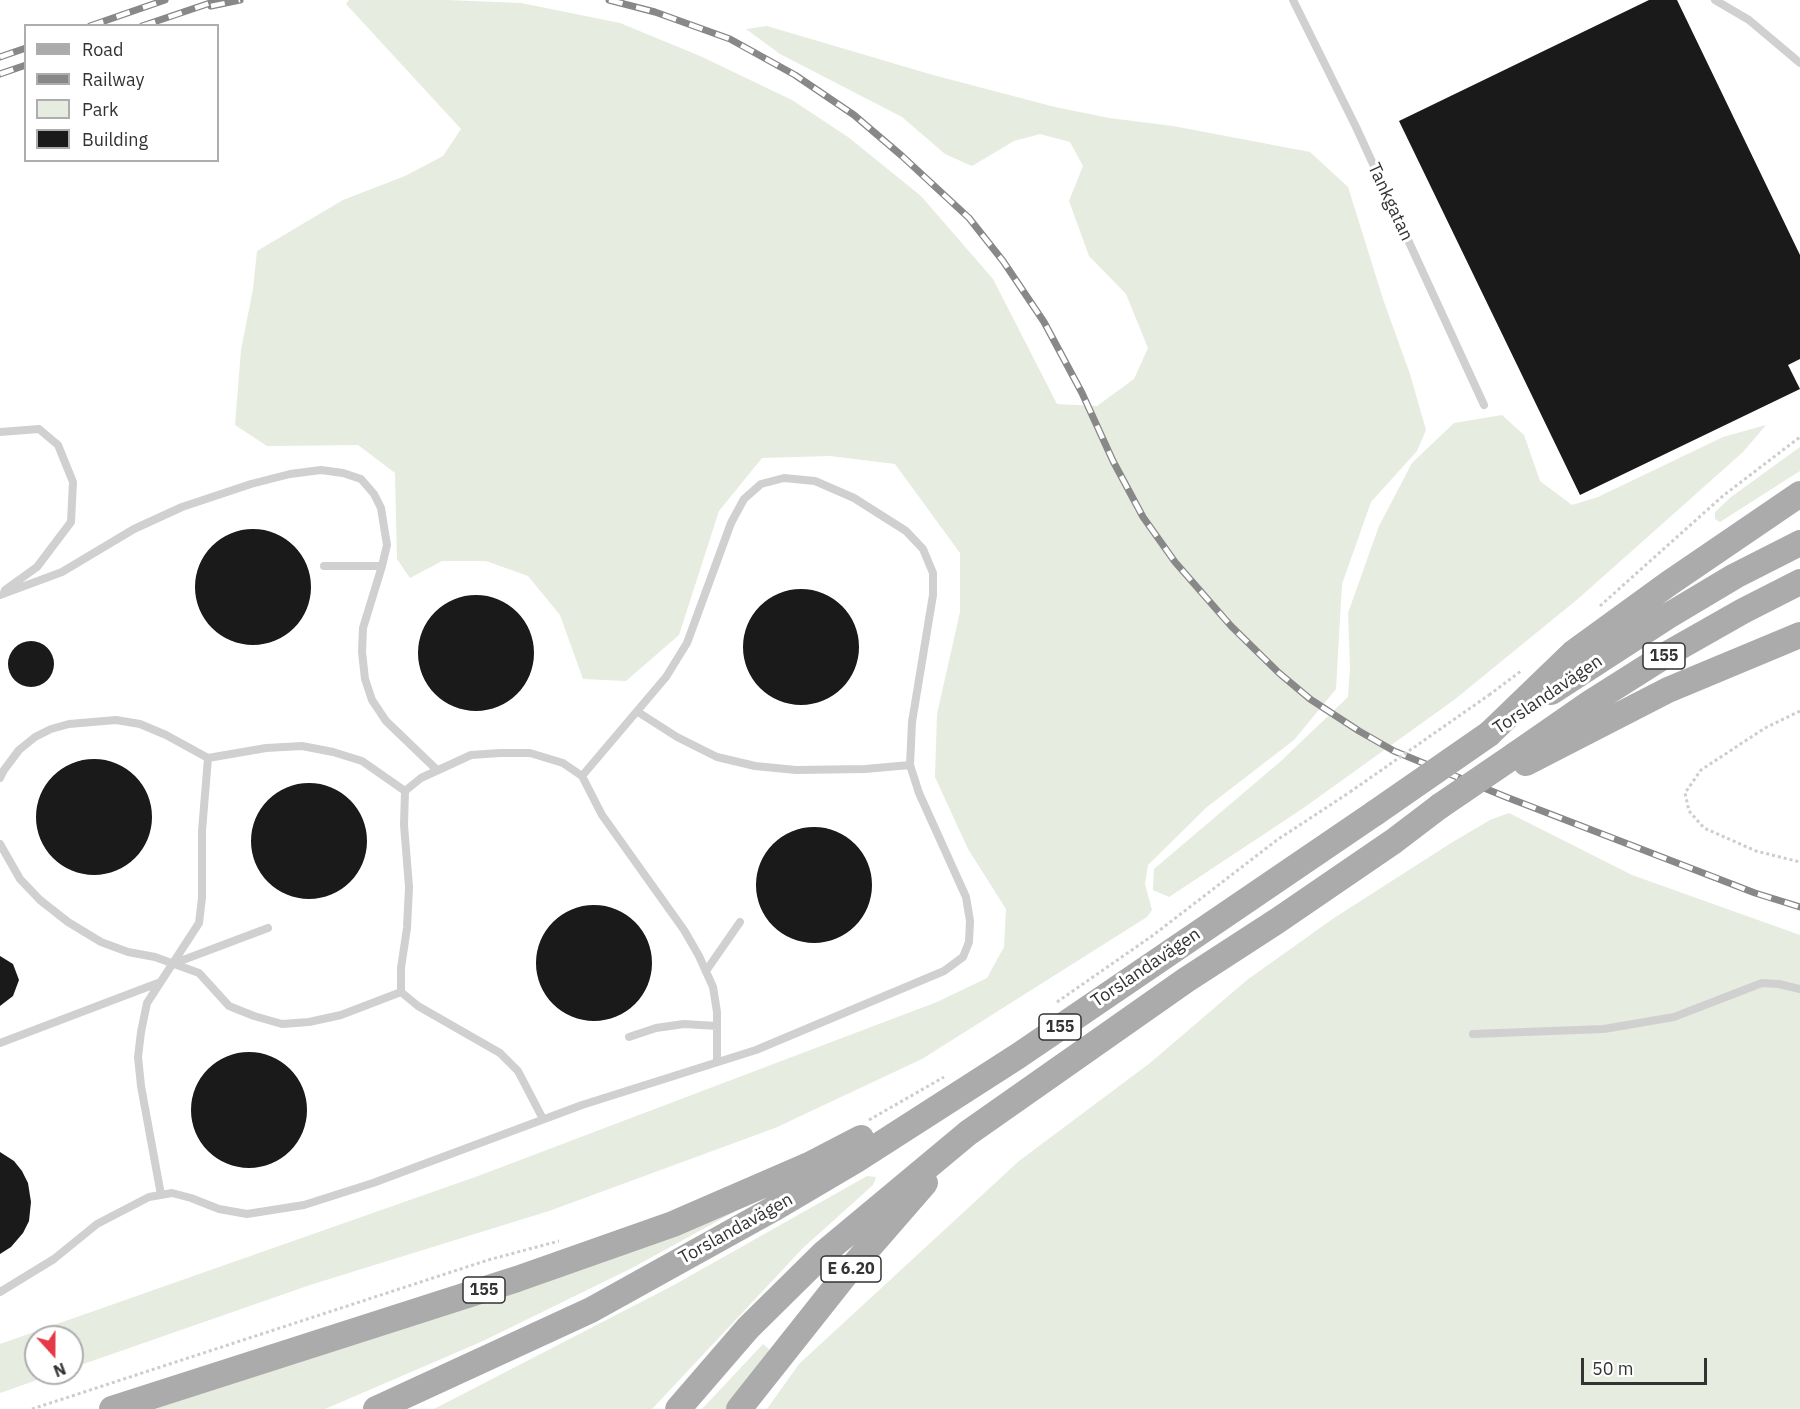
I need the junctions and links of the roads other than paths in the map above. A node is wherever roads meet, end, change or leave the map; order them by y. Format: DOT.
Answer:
graph roads {
  1 [pos="1293,0"];
  2 [pos="1715,0"];
  3 [pos="1800,63"];
  4 [pos="1484,405"];
  5 [pos="1,429"];
  6 [pos="1800,494"];
  7 [pos="1800,543"];
  8 [pos="324,566"];
  9 [pos="382,566"];
  10 [pos="1800,582"];
  11 [pos="0,595"];
  12 [pos="1800,635"];
  13 [pos="638,712"];
  14 [pos="1489,734"];
  15 [pos="208,758"];
  16 [pos="1517,760"];
  17 [pos="910,765"];
  18 [pos="437,770"];
  19 [pos="582,776"];
  20 [pos="0,778"];
  21 [pos="405,791"];
  22 [pos="0,844"];
  23 [pos="740,922"];
  24 [pos="268,928"];
  25 [pos="175,963"];
  26 [pos="706,971"];
  27 [pos="158,984"];
  28 [pos="1800,989"];
  29 [pos="401,992"];
  30 [pos="717,1026"];
  31 [pos="1473,1034"];
  32 [pos="628,1037"];
  33 [pos="0,1043"];
  34 [pos="717,1061"];
  35 [pos="933,1112"];
  36 [pos="543,1119"];
  37 [pos="968,1133"];
  38 [pos="160,1195"];
  39 [pos="0,1292"];
  40 [pos="112,1409"];
  41 [pos="376,1409"];
  42 [pos="678,1409"];
  43 [pos="739,1409"];
  1 -- 4 [label="lane, Tankgatan"];
  2 -- 3 [label="lane"];
  5 -- 11 [label="lane"];
  6 -- 14 [label="main road"];
  7 -- 14 [label="main road, Torslandavägen / 155"];
  8 -- 9 [label="lane"];
  9 -- 11 [label="lane"];
  9 -- 18 [label="lane"];
  10 -- 16 [label="main road, Torslandavägen / 155"];
  12 -- 16 [label="main road"];
  13 -- 17 [label="lane"];
  13 -- 17 [label="lane"];
  13 -- 19 [label="lane"];
  14 -- 35 [label="main road, Torslandavägen / 155, bridge"];
  15 -- 20 [label="lane"];
  15 -- 21 [label="lane"];
  15 -- 25 [label="lane"];
  16 -- 37 [label="main road, Torslandavägen / 155, bridge"];
  17 -- 34 [label="lane"];
  18 -- 19 [label="lane"];
  18 -- 21 [label="lane"];
  19 -- 26 [label="lane"];
  21 -- 29 [label="lane"];
  22 -- 25 [label="lane"];
  23 -- 26 [label="lane"];
  24 -- 25 [label="lane"];
  25 -- 27 [label="lane"];
  25 -- 29 [label="lane"];
  26 -- 30 [label="lane"];
  27 -- 33 [label="lane"];
  27 -- 38 [label="lane"];
  28 -- 31 [label="lane"];
  29 -- 36 [label="lane"];
  30 -- 32 [label="lane"];
  30 -- 34 [label="lane"];
  34 -- 36 [label="lane"];
  35 -- 40 [label="main road, 155"];
  35 -- 41 [label="main road, Torslandavägen / 155"];
  36 -- 38 [label="lane"];
  37 -- 42 [label="main road, Torslandavägen / 155"];
  37 -- 43 [label="main road, E 6.20"];
  38 -- 39 [label="lane"];
}
